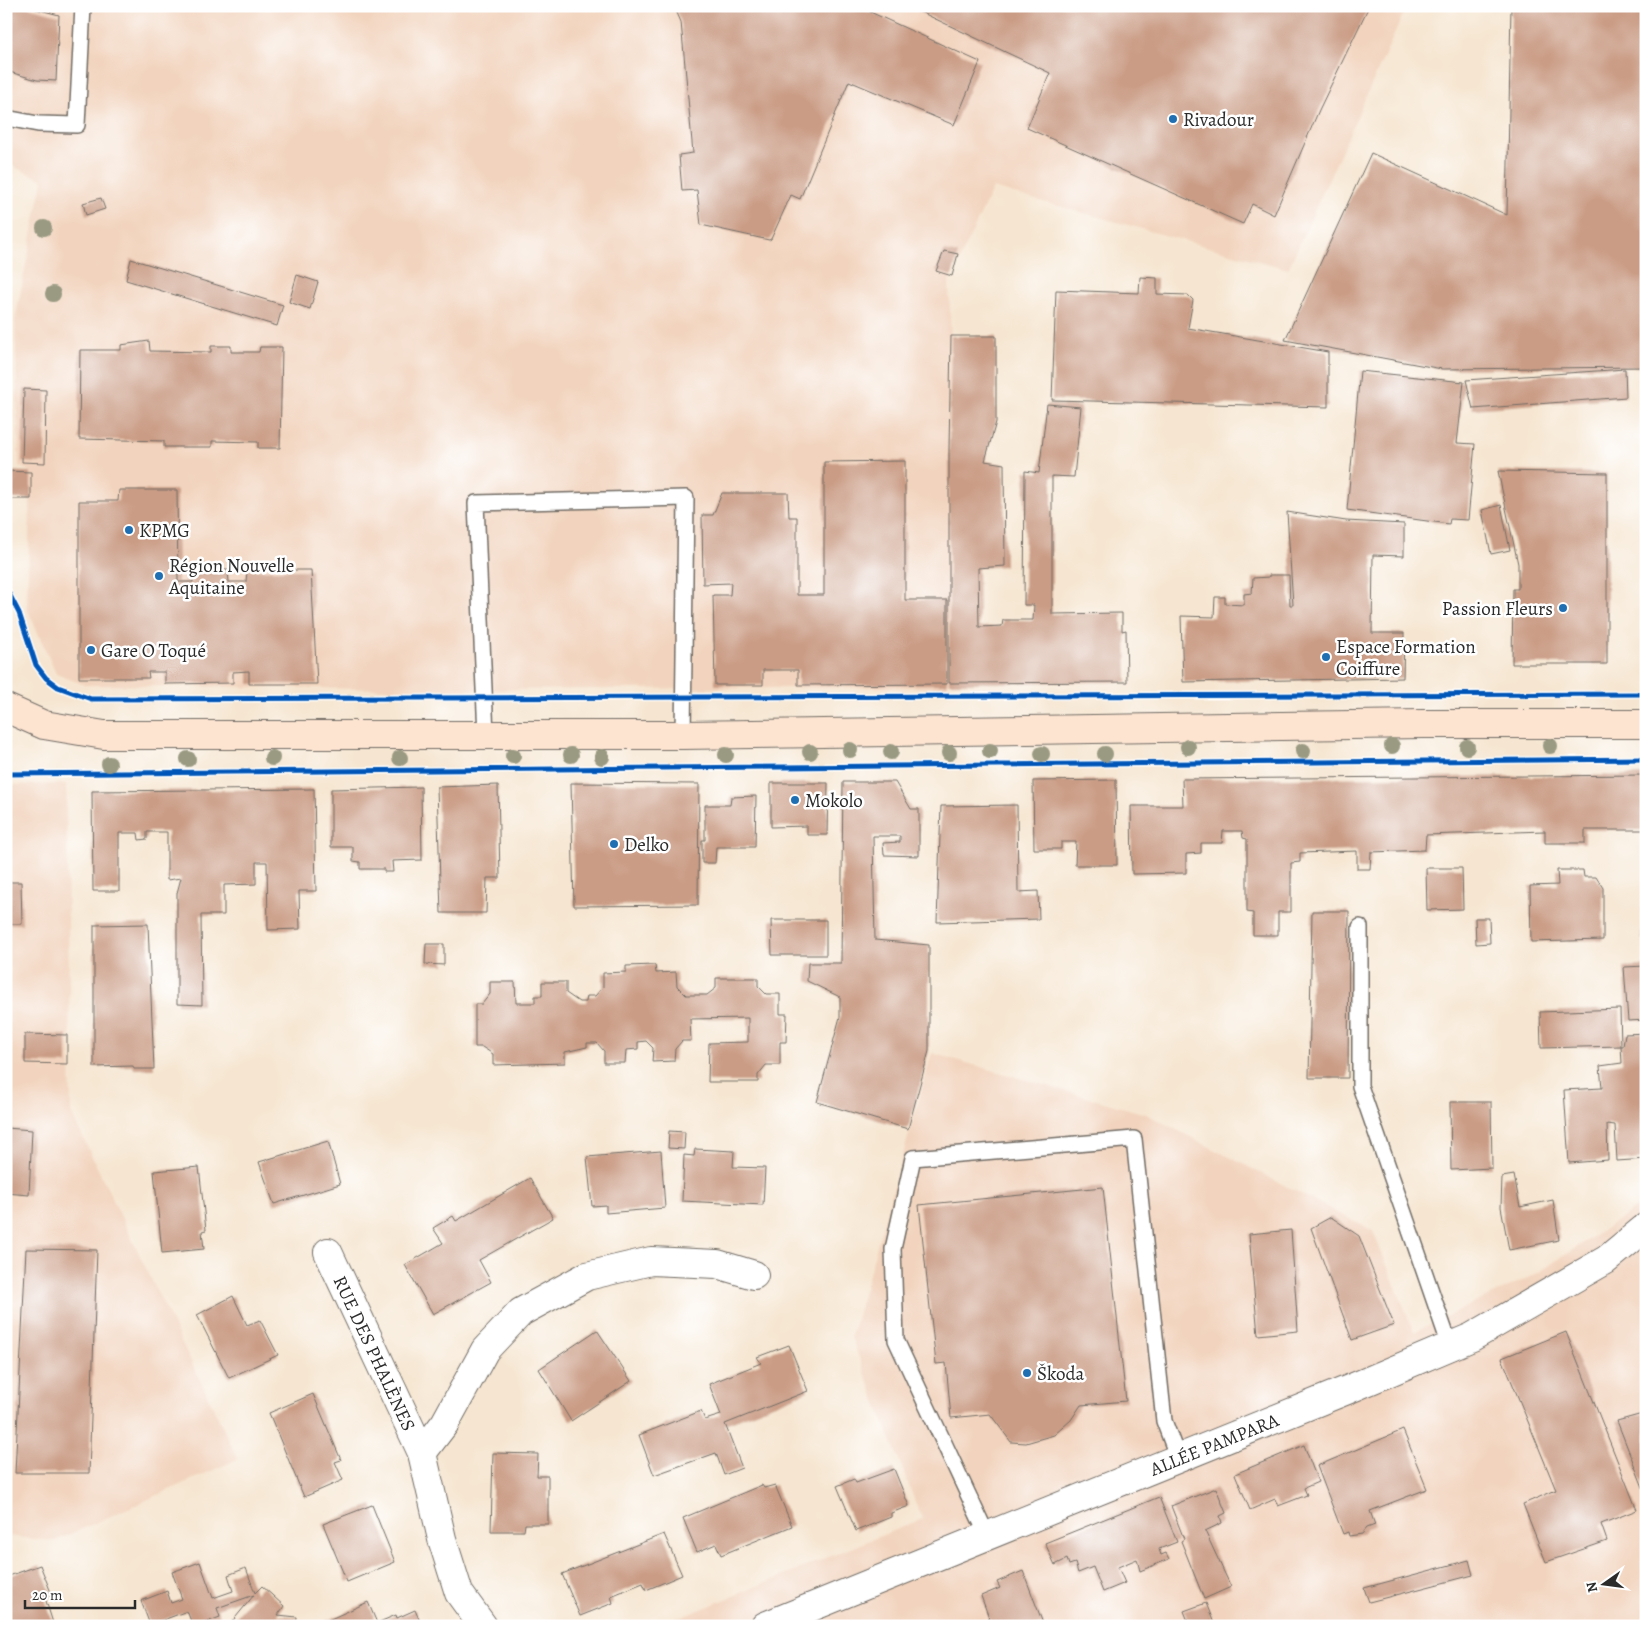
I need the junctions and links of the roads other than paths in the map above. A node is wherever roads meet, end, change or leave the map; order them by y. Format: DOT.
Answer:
graph roads {
  1 [pos="83,6"];
  2 [pos="6,118"];
  3 [pos="6,708"];
  4 [pos="1646,724"];
  5 [pos="683,734"];
  6 [pos="486,735"];
  7 [pos="1360,927"];
  8 [pos="1646,1227"];
  9 [pos="328,1252"];
  10 [pos="754,1275"];
  11 [pos="1450,1346"];
  12 [pos="422,1453"];
  13 [pos="1178,1458"];
  14 [pos="987,1536"];
  15 [pos="483,1626"];
  16 [pos="765,1626"];
  1 -- 2 [label="lane"];
  3 -- 6 [label="main road"];
  4 -- 5 [label="main road"];
  5 -- 6 [label="main road"];
  5 -- 6 [label="lane"];
  7 -- 11 [label="lane"];
  8 -- 11 [label="street, ALLÉE PAMPARA"];
  9 -- 12 [label="street, RUE DES PHALÈNES"];
  10 -- 12 [label="street, RUE DES PHALÈNES"];
  11 -- 13 [label="street, ALLÉE PAMPARA"];
  12 -- 15 [label="street, RUE DES PHALÈNES"];
  13 -- 14 [label="street, ALLÉE PAMPARA"];
  13 -- 14 [label="lane"];
  14 -- 16 [label="street, ALLÉE PAMPARA"];
}
